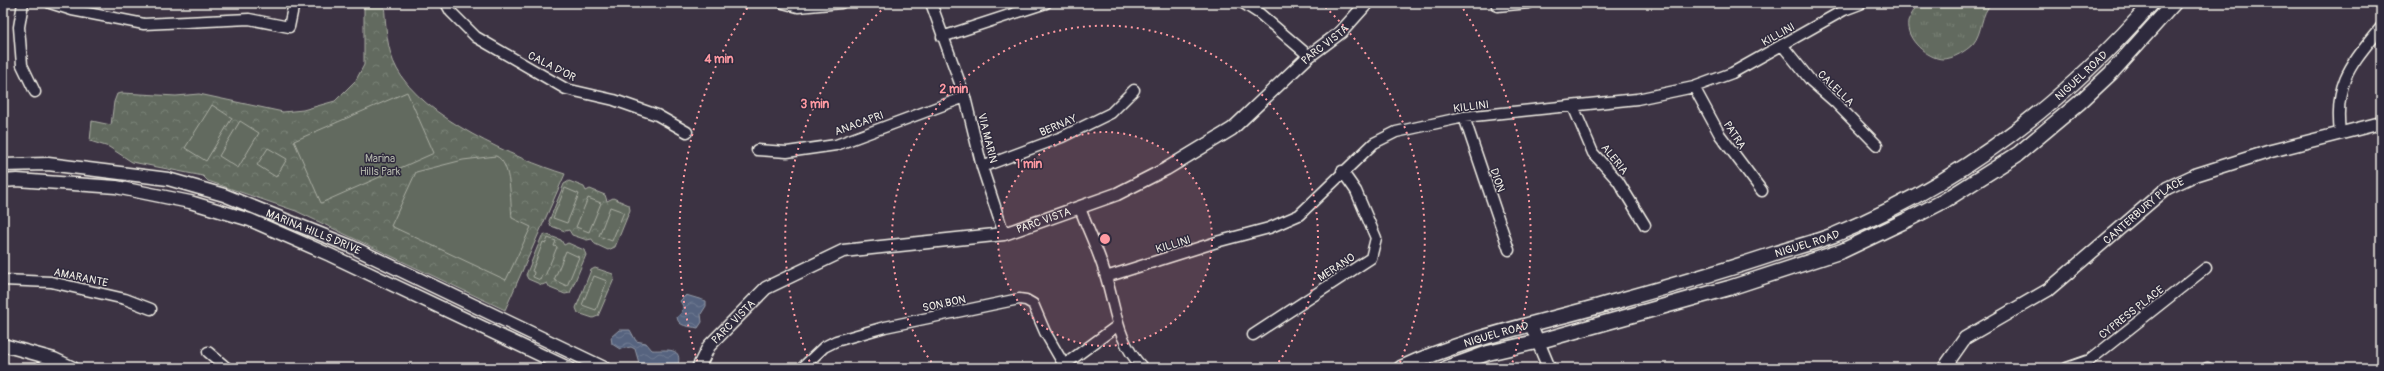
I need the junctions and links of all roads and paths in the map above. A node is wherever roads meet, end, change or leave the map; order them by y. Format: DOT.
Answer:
graph roads {
  1 [pos="24,3"];
  2 [pos="50,3"];
  3 [pos="294,3"];
  4 [pos="446,3"];
  5 [pos="783,3"];
  6 [pos="841,3"];
  7 [pos="931,3"];
  8 [pos="1046,3"];
  9 [pos="1243,3"];
  10 [pos="1367,3"];
  11 [pos="2152,3"];
  12 [pos="2174,3"];
  13 [pos="1525,4"];
  14 [pos="1860,4"];
  15 [pos="1497,6"];
  16 [pos="2381,26"];
  17 [pos="942,37"];
  18 [pos="1782,45"];
  19 [pos="1309,56"];
  20 [pos="1694,87"];
  21 [pos="1134,90"];
  22 [pos="35,92"];
  23 [pos="965,97"];
  24 [pos="1573,106"];
  25 [pos="1464,117"];
  26 [pos="2381,123"];
  27 [pos="687,132"];
  28 [pos="2340,133"];
  29 [pos="1877,145"];
  30 [pos="757,150"];
  31 [pos="3,165"];
  32 [pos="982,167"];
  33 [pos="1342,172"];
  34 [pos="3,181"];
  35 [pos="1762,192"];
  36 [pos="1080,208"];
  37 [pos="1645,225"];
  38 [pos="1004,234"];
  39 [pos="1509,250"];
  40 [pos="2206,268"];
  41 [pos="1106,277"];
  42 [pos="3,280"];
  43 [pos="151,309"];
  44 [pos="1531,325"];
  45 [pos="1117,326"];
  46 [pos="1253,335"];
  47 [pos="1540,341"];
  48 [pos="3,345"];
  49 [pos="208,352"];
  50 [pos="1062,367"];
  51 [pos="73,368"];
  52 [pos="227,368"];
  53 [pos="568,368"];
  54 [pos="604,368"];
  55 [pos="698,368"];
  56 [pos="802,368"];
  57 [pos="1142,368"];
  58 [pos="1402,368"];
  59 [pos="1447,368"];
  60 [pos="1549,368"];
  61 [pos="1944,368"];
  62 [pos="2067,368"];
  1 -- 22 [label="street"];
  2 -- 3 [label="street"];
  4 -- 27 [label="street, CALA D'OR"];
  5 -- 6 [label="street"];
  7 -- 17 [label="street, VIA MARIN"];
  8 -- 17 [label="street"];
  9 -- 19 [label="street"];
  10 -- 19 [label="street, PARC VISTA"];
  11 -- 44 [label="main road, NIGUEL ROAD"];
  12 -- 47 [label="main road, NIGUEL ROAD"];
  13 -- 15 [label="street"];
  14 -- 18 [label="street, KILLINI"];
  16 -- 28 [label="street"];
  17 -- 23 [label="street, VIA MARIN"];
  18 -- 20 [label="street, KILLINI"];
  18 -- 29 [label="street, CALELLA"];
  19 -- 36 [label="street, PARC VISTA"];
  20 -- 24 [label="street, KILLINI"];
  20 -- 35 [label="street, PATRA"];
  21 -- 32 [label="street, BERNAY"];
  23 -- 30 [label="street, ANACAPRI"];
  23 -- 32 [label="street, VIA MARIN"];
  24 -- 25 [label="street, KILLINI"];
  24 -- 37 [label="street, ALERIA"];
  25 -- 33 [label="street, KILLINI"];
  25 -- 39 [label="street, DION"];
  26 -- 28 [label="street, CANTERBURY PLACE"];
  28 -- 61 [label="street, CANTERBURY PLACE"];
  31 -- 54 [label="street, MARINA HILLS DRIVE"];
  32 -- 38 [label="street, VIA MARIN"];
  33 -- 41 [label="street, KILLINI"];
  33 -- 46 [label="street, MERANO"];
  34 -- 53 [label="street, MARINA HILLS DRIVE"];
  36 -- 38 [label="street, PARC VISTA"];
  36 -- 41 [label="street"];
  38 -- 55 [label="street, PARC VISTA"];
  40 -- 62 [label="street, CYPRESS PLACE"];
  41 -- 45 [label="street"];
  42 -- 43 [label="street, AMARANTE"];
  44 -- 47 [label="street"];
  44 -- 58 [label="main road, NIGUEL ROAD"];
  45 -- 50 [label="street"];
  45 -- 57 [label="street"];
  47 -- 59 [label="main road, NIGUEL ROAD"];
  47 -- 60 [label="street"];
  48 -- 51 [label="street"];
  49 -- 52 [label="street"];
  50 -- 56 [label="street, SON BON"];
}
